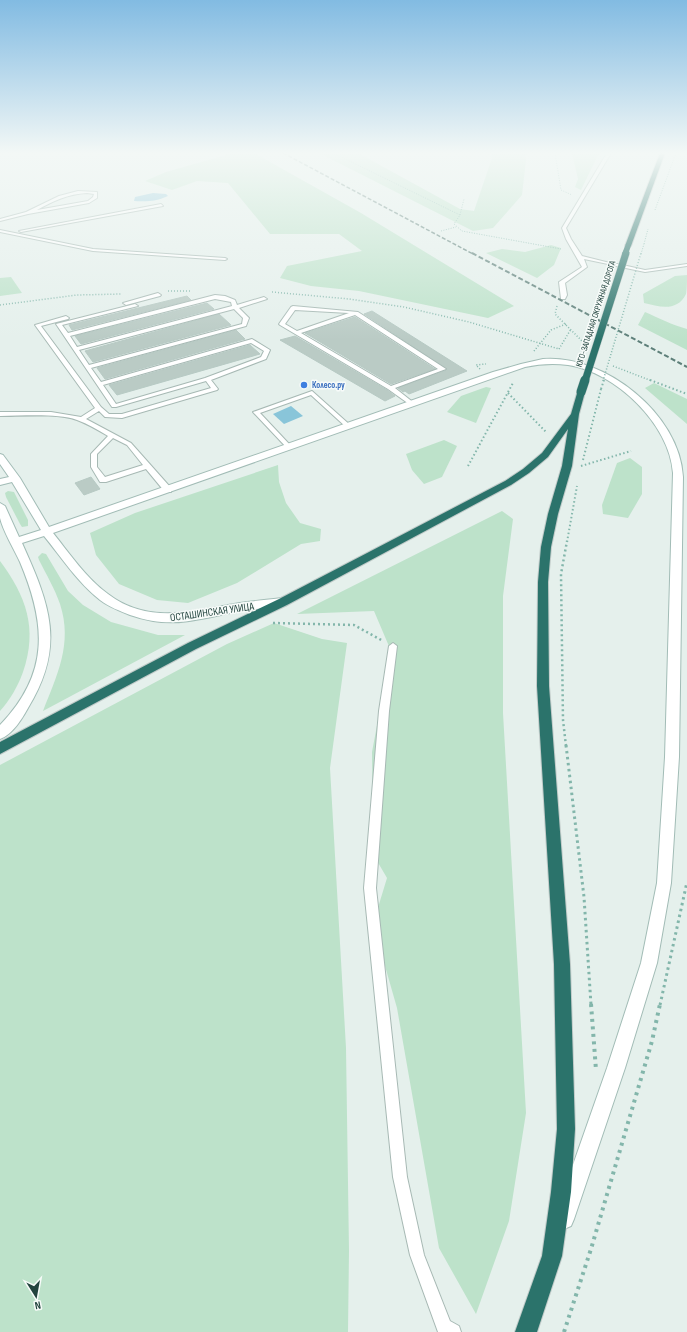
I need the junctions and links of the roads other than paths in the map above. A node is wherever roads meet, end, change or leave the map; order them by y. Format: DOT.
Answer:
graph roads {
  1 [pos="17,215"];
  2 [pos="106,215"];
  3 [pos="572,215"];
  4 [pos="640,215"];
  5 [pos="0,220"];
  6 [pos="0,231"];
  7 [pos="15,232"];
  8 [pos="582,257"];
  9 [pos="225,259"];
  10 [pos="608,263"];
  11 [pos="618,265"];
  12 [pos="687,265"];
  13 [pos="158,295"];
  14 [pos="563,298"];
  15 [pos="264,299"];
  16 [pos="135,306"];
  17 [pos="235,307"];
  18 [pos="356,313"];
  19 [pos="296,333"];
  20 [pos="66,335"];
  21 [pos="76,349"];
  22 [pos="88,367"];
  23 [pos="207,379"];
  24 [pos="99,384"];
  25 [pos="390,388"];
  26 [pos="411,403"];
  27 [pos="99,408"];
  28 [pos="0,414"];
  29 [pos="575,414"];
  30 [pos="81,420"];
  31 [pos="348,426"];
  32 [pos="112,435"];
  33 [pos="289,446"];
  34 [pos="0,457"];
  35 [pos="148,466"];
  36 [pos="15,478"];
  37 [pos="0,482"];
  38 [pos="168,490"];
  39 [pos="0,506"];
  40 [pos="47,532"];
  41 [pos="15,542"];
  42 [pos="283,602"];
  43 [pos="393,646"];
  44 [pos="0,734"];
  45 [pos="0,748"];
  46 [pos="552,1256"];
  47 [pos="446,1330"];
  48 [pos="526,1332"];
  1 -- 5 [label="lane"];
  2 -- 7 [label="lane"];
  3 -- 8 [label="lane"];
  4 -- 29 [label="highway, ЮГО-ЗАПАДНАЯ ОКРУЖНАЯ ДОРОГА, bridge"];
  6 -- 7 [label="lane"];
  7 -- 9 [label="lane"];
  8 -- 10 [label="lane"];
  8 -- 14 [label="lane"];
  11 -- 12 [label="lane"];
  13 -- 27 [label="lane"];
  15 -- 17 [label="lane"];
  16 -- 20 [label="lane"];
  17 -- 20 [label="lane"];
  17 -- 21 [label="lane"];
  17 -- 22 [label="lane"];
  18 -- 19 [label="lane"];
  18 -- 19 [label="lane"];
  18 -- 25 [label="lane"];
  19 -- 25 [label="lane"];
  20 -- 21 [label="lane"];
  21 -- 22 [label="lane"];
  22 -- 24 [label="lane"];
  23 -- 24 [label="lane"];
  23 -- 24 [label="lane"];
  23 -- 27 [label="lane"];
  25 -- 26 [label="lane"];
  26 -- 31 [label="street"];
  26 -- 46 [label="street"];
  27 -- 30 [label="lane"];
  28 -- 30 [label="lane"];
  29 -- 42 [label="highway"];
  29 -- 46 [label="highway"];
  30 -- 32 [label="lane"];
  31 -- 33 [label="street"];
  31 -- 33 [label="lane"];
  32 -- 35 [label="lane"];
  32 -- 35 [label="lane"];
  33 -- 38 [label="street"];
  34 -- 36 [label="street, ОСТАШИНСКАЯ УЛИЦА"];
  35 -- 38 [label="lane"];
  36 -- 37 [label="street"];
  36 -- 40 [label="street, ОСТАШИНСКАЯ УЛИЦА"];
  38 -- 40 [label="street"];
  39 -- 41 [label="street"];
  40 -- 41 [label="street"];
  40 -- 42 [label="street, ОСТАШИНСКАЯ УЛИЦА"];
  41 -- 44 [label="street"];
  42 -- 45 [label="highway"];
  43 -- 47 [label="lane"];
  46 -- 48 [label="highway"];
}
